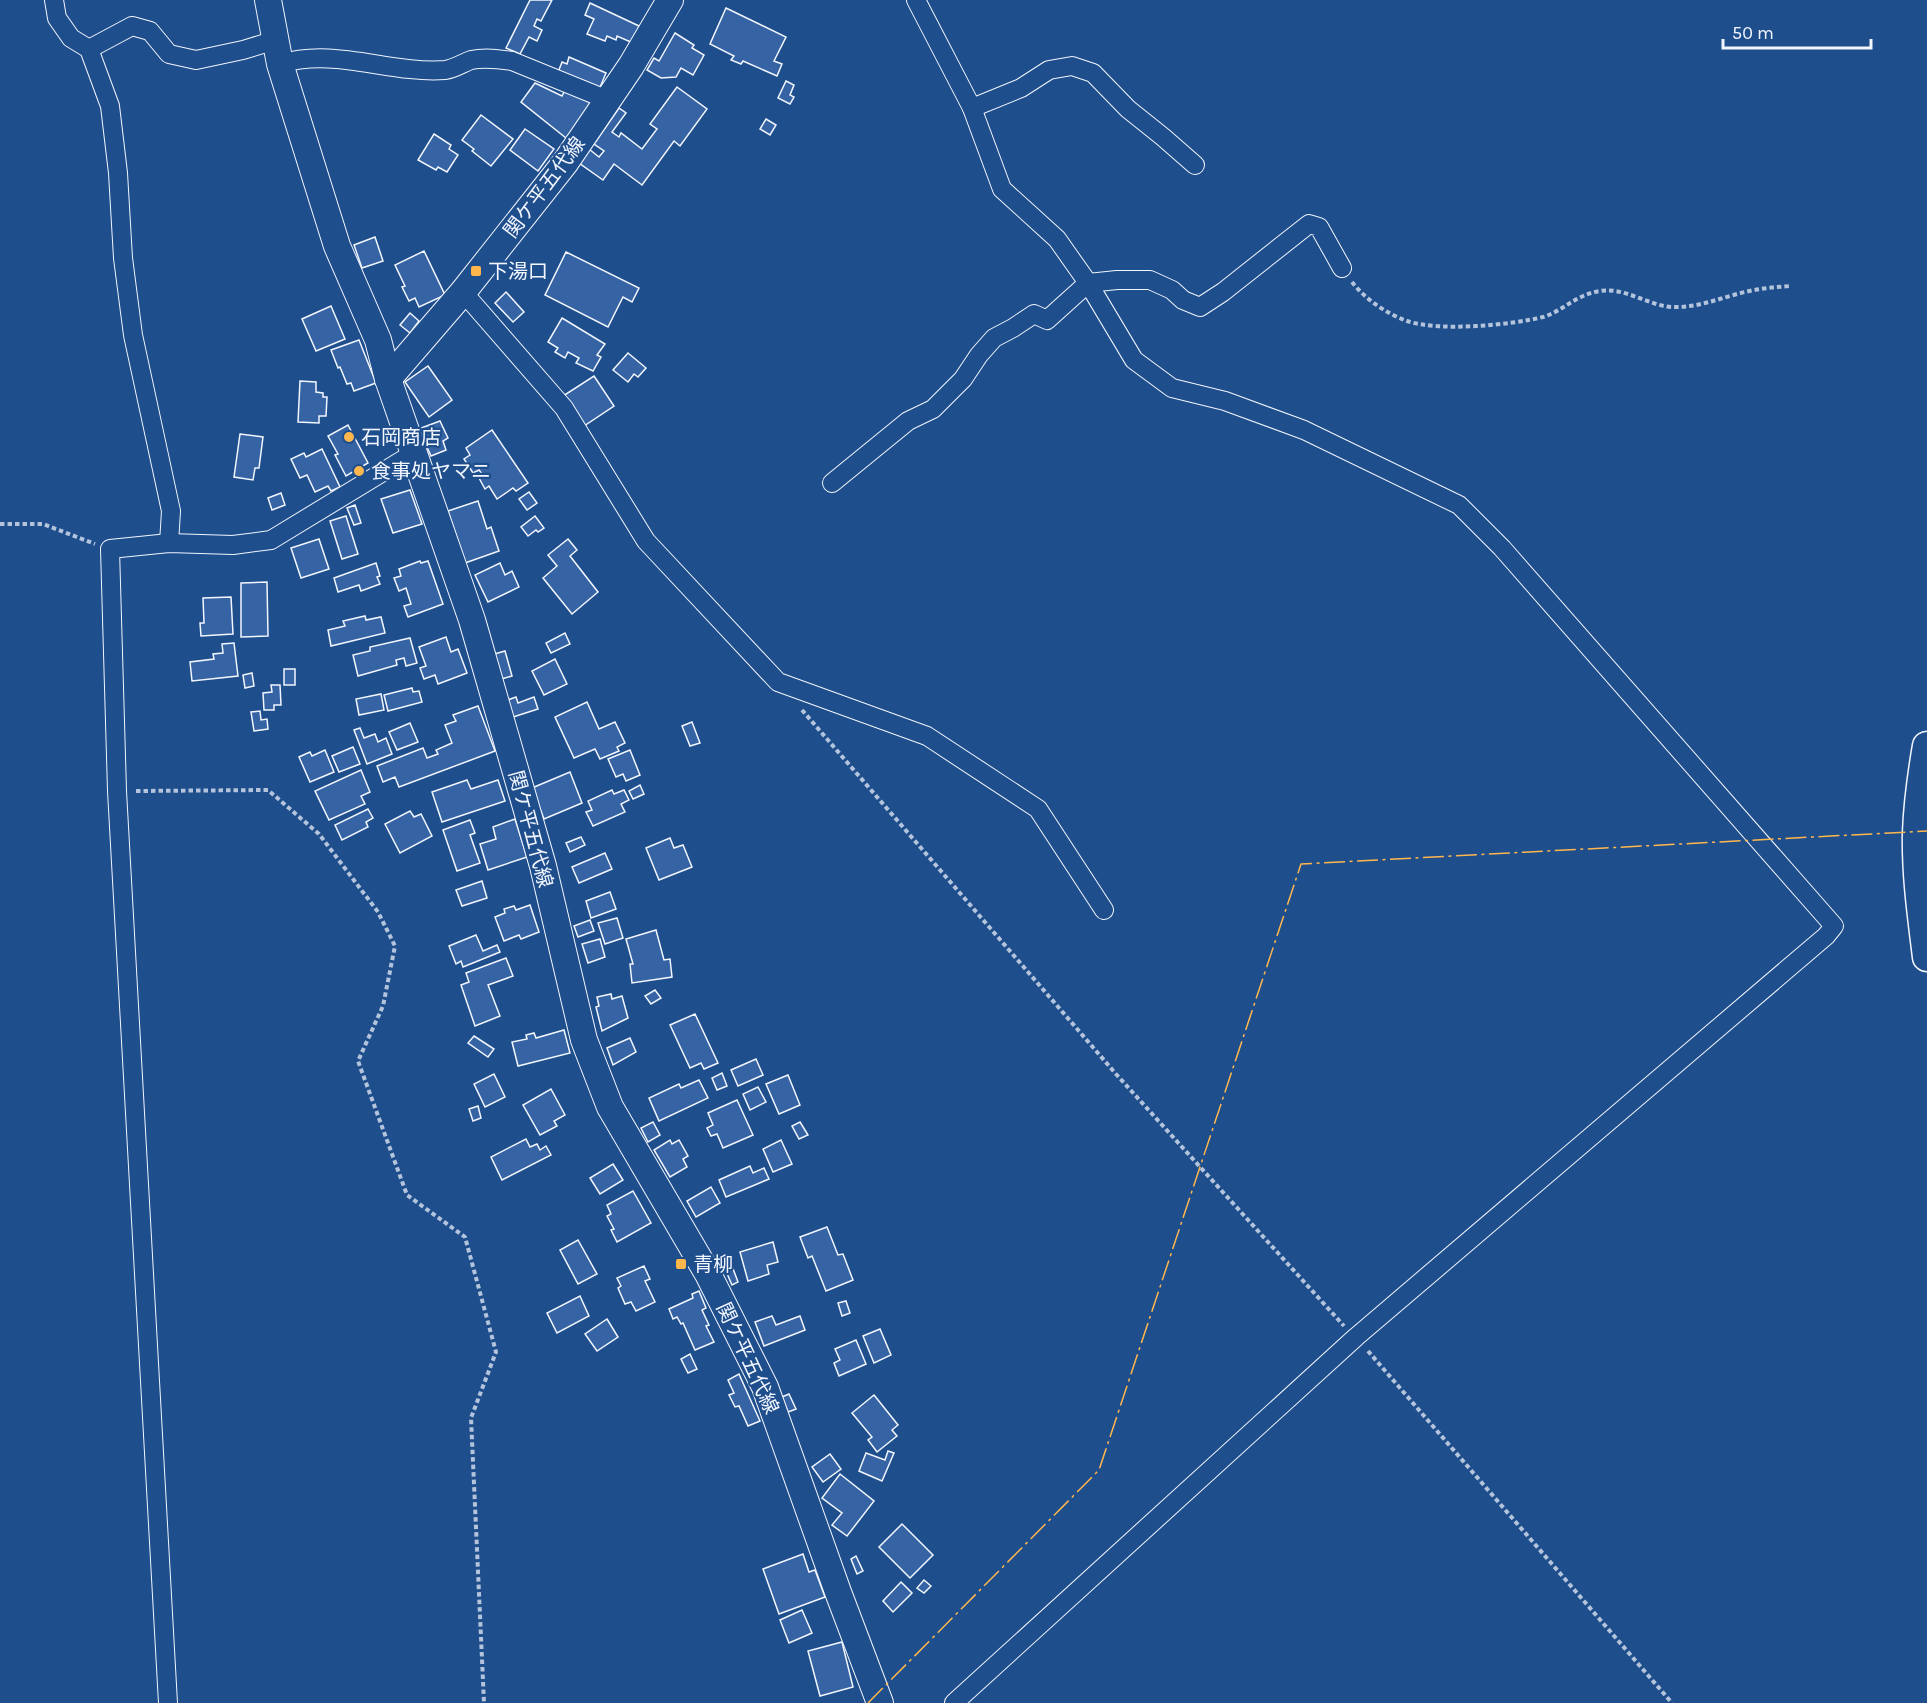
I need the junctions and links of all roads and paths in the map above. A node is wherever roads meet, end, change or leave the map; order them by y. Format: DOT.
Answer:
graph roads {
  1 [pos="54,0"];
  2 [pos="268,0"];
  3 [pos="670,0"];
  4 [pos="916,0"];
  5 [pos="89,49"];
  6 [pos="278,52"];
  7 [pos="608,100"];
  8 [pos="972,108"];
  9 [pos="1195,165"];
  10 [pos="1342,268"];
  11 [pos="1088,283"];
  12 [pos="1791,286"];
  13 [pos="463,292"];
  14 [pos="388,379"];
  15 [pos="414,453"];
  16 [pos="832,483"];
  17 [pos="0,524"];
  18 [pos="169,543"];
  19 [pos="110,549"];
  20 [pos="801,709"];
  21 [pos="1927,746"];
  22 [pos="117,791"];
  23 [pos="1104,910"];
  24 [pos="1927,957"];
  25 [pos="1356,1337"];
  26 [pos="168,1703"];
  27 [pos="484,1703"];
  28 [pos="880,1703"];
  29 [pos="954,1703"];
  30 [pos="1672,1703"];
  1 -- 5 [label="street"];
  2 -- 6 [label="main road"];
  3 -- 7 [label="main road, 関ケ平五代線"];
  4 -- 8 [label="street"];
  5 -- 6 [label="street"];
  5 -- 18 [label="street"];
  6 -- 7 [label="street"];
  6 -- 14 [label="main road"];
  7 -- 13 [label="main road, 関ケ平五代線"];
  8 -- 9 [label="street"];
  8 -- 11 [label="street"];
  10 -- 11 [label="street"];
  10 -- 12 [label="path"];
  11 -- 16 [label="street"];
  11 -- 25 [label="street"];
  13 -- 14 [label="main road, 関ケ平五代線"];
  13 -- 23 [label="street"];
  14 -- 15 [label="main road, 関ケ平五代線"];
  15 -- 18 [label="street"];
  15 -- 28 [label="main road, 関ケ平五代線"];
  17 -- 19 [label="path"];
  18 -- 19 [label="street"];
  19 -- 22 [label="street"];
  20 -- 25 [label="path"];
  21 -- 24 [label="main road"];
  22 -- 26 [label="street"];
  22 -- 27 [label="path"];
  25 -- 29 [label="street"];
  25 -- 30 [label="path"];
}
